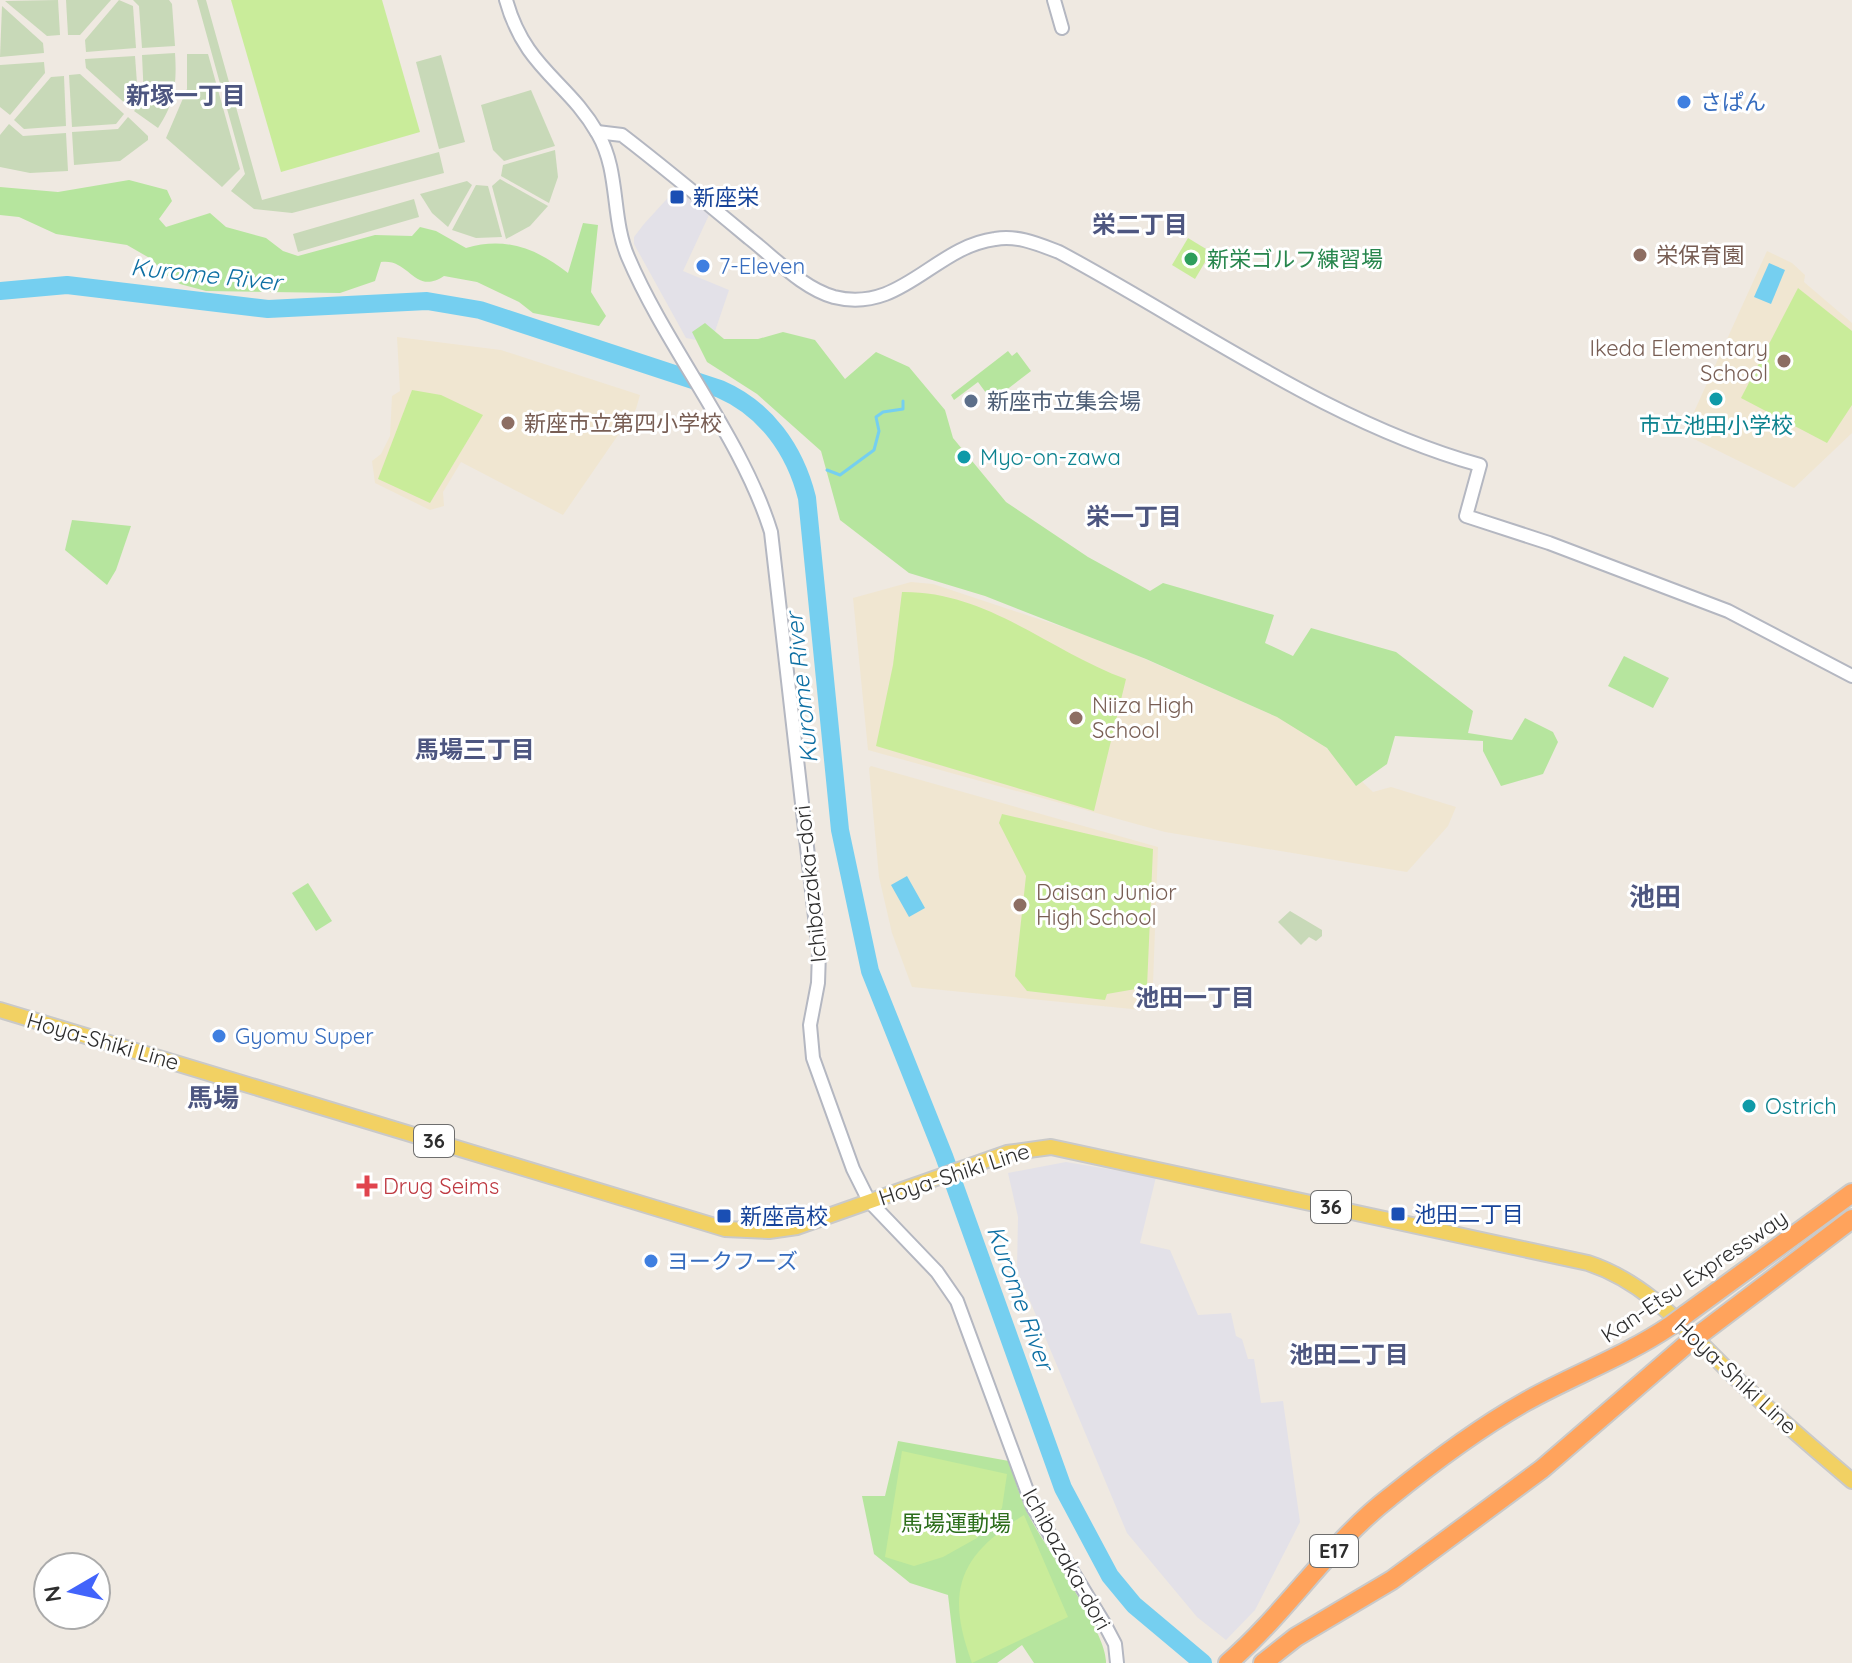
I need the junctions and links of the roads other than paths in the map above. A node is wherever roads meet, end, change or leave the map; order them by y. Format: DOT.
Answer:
graph roads {
  1 [pos="506,0"];
  2 [pos="1054,0"];
  3 [pos="1062,28"];
  4 [pos="597,132"];
  5 [pos="1852,676"];
  6 [pos="0,1010"];
  7 [pos="1852,1193"];
  8 [pos="869,1201"];
  9 [pos="1852,1219"];
  10 [pos="1852,1481"];
  11 [pos="1235,1658"];
  12 [pos="1117,1663"];
  13 [pos="1263,1663"];
  1 -- 4 [label="street, Ichibazaka-dori"];
  2 -- 3 [label="street"];
  4 -- 5 [label="street"];
  4 -- 8 [label="street, Ichibazaka-dori"];
  6 -- 8 [label="main road, Hoya-Shiki Line / 36"];
  7 -- 11 [label="highway, Kan-Etsu Expressway / E17"];
  8 -- 10 [label="main road, Hoya-Shiki Line / 36"];
  8 -- 12 [label="street, Ichibazaka-dori"];
  9 -- 13 [label="highway, Kan-Etsu Expressway / E17"];
}
